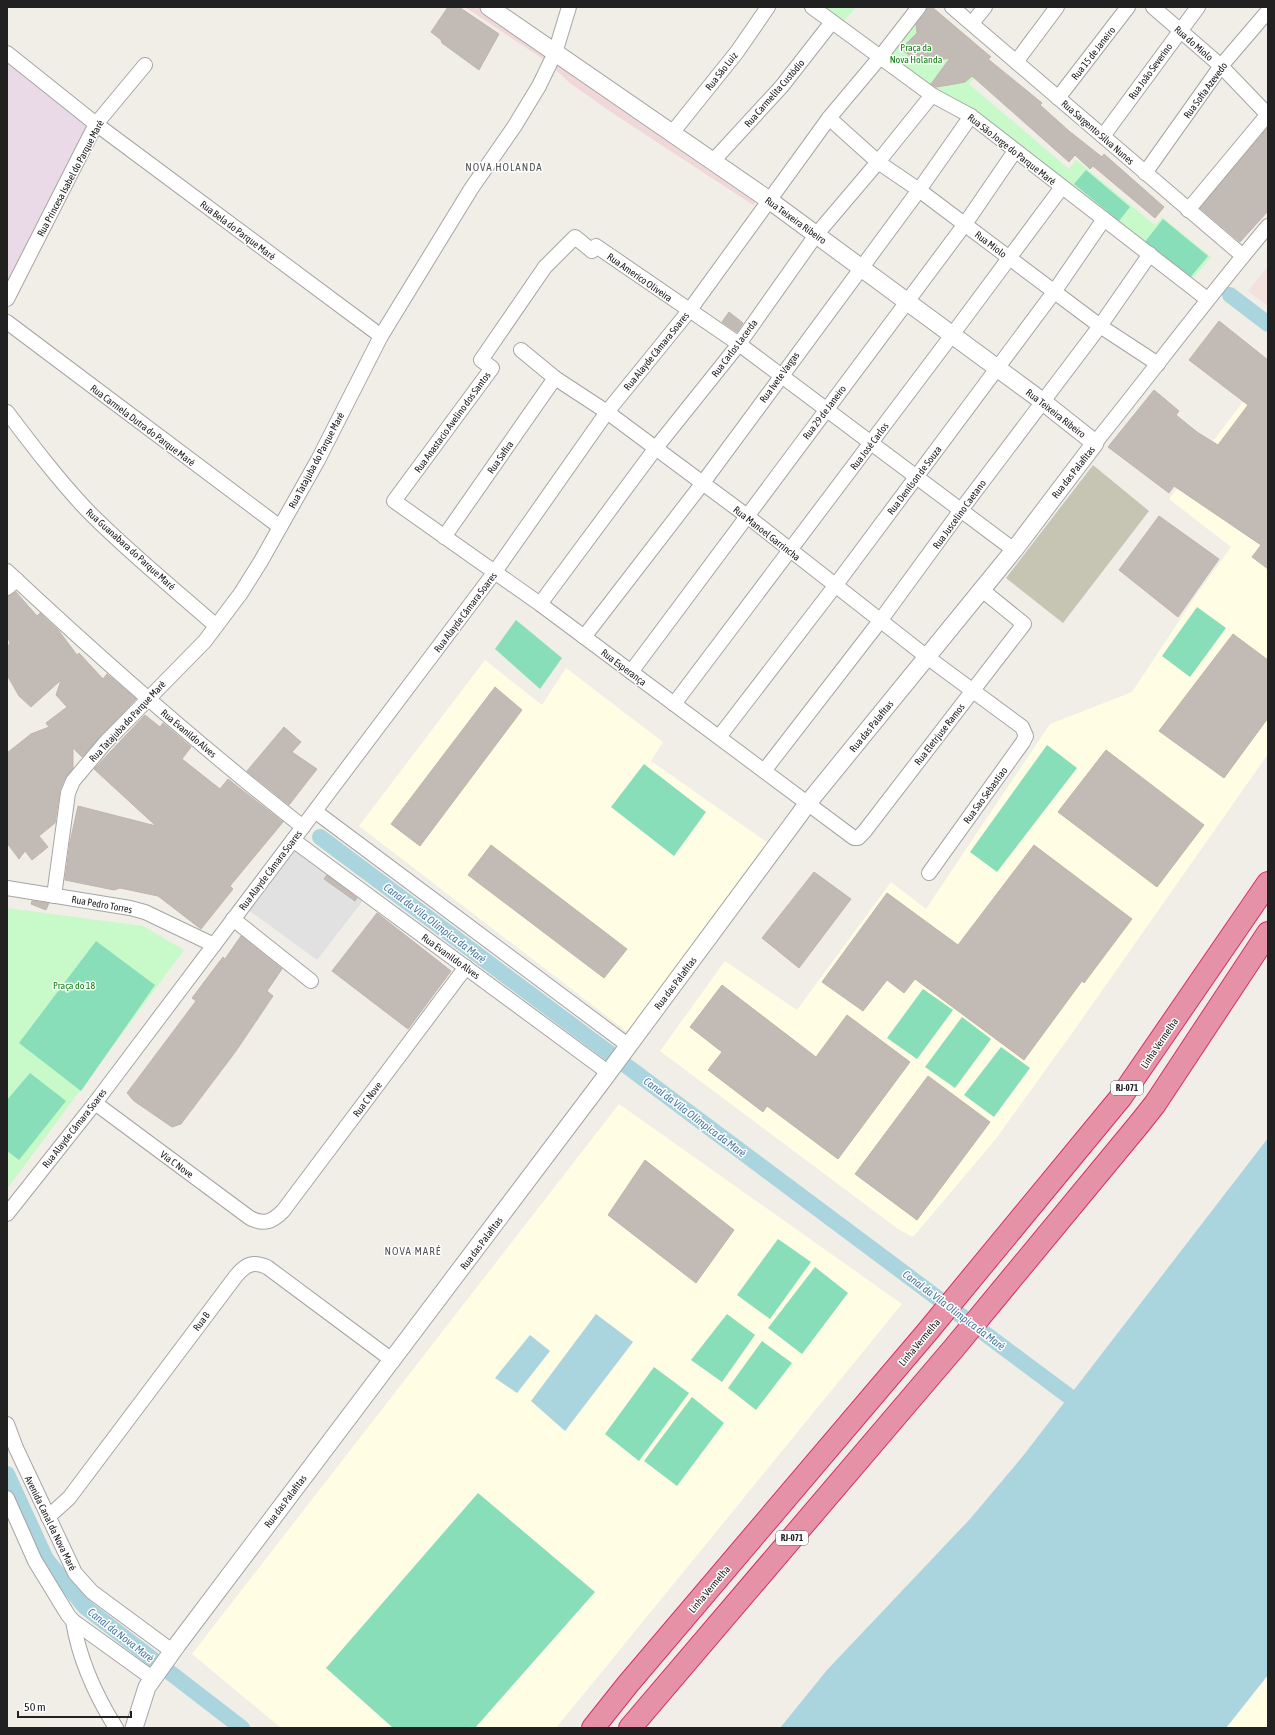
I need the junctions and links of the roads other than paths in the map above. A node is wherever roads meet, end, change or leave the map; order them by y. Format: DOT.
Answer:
graph roads {
  1 [pos="489,7"];
  2 [pos="569,7"];
  3 [pos="768,7"];
  4 [pos="812,7"];
  5 [pos="919,7"];
  6 [pos="952,7"];
  7 [pos="985,7"];
  8 [pos="1057,7"];
  9 [pos="1128,7"];
  10 [pos="1153,7"];
  11 [pos="1198,7"];
  12 [pos="1268,11"];
  13 [pos="832,22"];
  14 [pos="972,23"];
  15 [pos="1180,30"];
  16 [pos="7,53"];
  17 [pos="555,53"];
  18 [pos="881,56"];
  19 [pos="1016,62"];
  20 [pos="145,65"];
  21 [pos="1221,66"];
  22 [pos="932,95"];
  23 [pos="1058,98"];
  24 [pos="1268,114"];
  25 [pos="971,116"];
  26 [pos="829,118"];
  27 [pos="96,124"];
  28 [pos="672,133"];
  29 [pos="1103,136"];
  30 [pos="1016,152"];
  31 [pos="713,161"];
  32 [pos="878,162"];
  33 [pos="1145,173"];
  34 [pos="1062,186"];
  35 [pos="919,190"];
  36 [pos="769,200"];
  37 [pos="1188,210"];
  38 [pos="1104,219"];
  39 [pos="965,224"];
  40 [pos="1268,226"];
  41 [pos="816,235"];
  42 [pos="1150,254"];
  43 [pos="1243,256"];
  44 [pos="1010,258"];
  45 [pos="545,267"];
  46 [pos="861,268"];
  47 [pos="1054,292"];
  48 [pos="7,299"];
  49 [pos="1207,299"];
  50 [pos="907,302"];
  51 [pos="689,311"];
  52 [pos="7,322"];
  53 [pos="1100,326"];
  54 [pos="952,335"];
  55 [pos="381,336"];
  56 [pos="739,344"];
  57 [pos="521,350"];
  58 [pos="1158,364"];
  59 [pos="997,368"];
  60 [pos="780,376"];
  61 [pos="555,378"];
  62 [pos="1042,401"];
  63 [pos="826,410"];
  64 [pos="7,412"];
  65 [pos="607,412"];
  66 [pos="871,443"];
  67 [pos="1095,443"];
  68 [pos="655,449"];
  69 [pos="916,477"];
  70 [pos="702,484"];
  71 [pos="394,501"];
  72 [pos="961,510"];
  73 [pos="747,516"];
  74 [pos="280,527"];
  75 [pos="444,537"];
  76 [pos="1014,550"];
  77 [pos="790,552"];
  78 [pos="494,573"];
  79 [pos="10,580"];
  80 [pos="835,586"];
  81 [pos="982,590"];
  82 [pos="540,604"];
  83 [pos="880,621"];
  84 [pos="215,625"];
  85 [pos="584,637"];
  86 [pos="927,657"];
  87 [pos="631,672"];
  88 [pos="973,691"];
  89 [pos="147,698"];
  90 [pos="674,704"];
  91 [pos="1012,718"];
  92 [pos="719,737"];
  93 [pos="764,771"];
  94 [pos="808,803"];
  95 [pos="316,812"];
  96 [pos="303,827"];
  97 [pos="851,836"];
  98 [pos="293,840"];
  99 [pos="929,873"];
  100 [pos="1268,883"];
  101 [pos="7,888"];
  102 [pos="54,896"];
  103 [pos="233,919"];
  104 [pos="1268,933"];
  105 [pos="214,945"];
  106 [pos="466,967"];
  107 [pos="311,981"];
  108 [pos="619,1058"];
  109 [pos="95,1103"];
  110 [pos="7,1214"];
  111 [pos="261,1222"];
  112 [pos="392,1360"];
  113 [pos="7,1424"];
  114 [pos="7,1498"];
  115 [pos="48,1516"];
  116 [pos="73,1621"];
  117 [pos="170,1654"];
  118 [pos="155,1675"];
  119 [pos="628,1684"];
  120 [pos="116,1728"];
  121 [pos="134,1728"];
  122 [pos="585,1728"];
  123 [pos="593,1728"];
  124 [pos="630,1728"];
  1 -- 17 [label="street, Rua Teixeira Ribeiro"];
  2 -- 17 [label="street, Rua Tatajuba do Parque Maré"];
  3 -- 28 [label="street, Rua São Luiz"];
  4 -- 13 [label="street, Rua São Jorge do Parque Maré"];
  5 -- 18 [label="street, Rua Alayde Câmara Soares"];
  6 -- 14 [label="street, Rua Sargento Silva Nunes"];
  7 -- 14 [label="street"];
  8 -- 19 [label="street"];
  9 -- 23 [label="street, Rua 15 de Janeiro"];
  10 -- 15 [label="street, Rua do Miolo"];
  11 -- 15 [label="street, Rua João Severino"];
  12 -- 21 [label="street, Rua Sofia Azevedo"];
  13 -- 18 [label="street, Rua São Jorge do Parque Maré"];
  13 -- 31 [label="street, Rua Carmelita Custódio"];
  14 -- 19 [label="street, Rua Sargento Silva Nunes"];
  15 -- 21 [label="street, Rua do Miolo"];
  15 -- 29 [label="street, Rua João Severino"];
  16 -- 27 [label="street, Rua Bela do Parque Maré"];
  17 -- 28 [label="street, Rua Teixeira Ribeiro"];
  17 -- 55 [label="street, Rua Tatajuba do Parque Maré"];
  18 -- 22 [label="street, Rua São Jorge do Parque Maré"];
  18 -- 26 [label="street, Rua Alayde Câmara Soares"];
  19 -- 23 [label="street, Rua Sargento Silva Nunes"];
  20 -- 27 [label="street, Rua Princesa Isabel do Parque Maré"];
  21 -- 24 [label="street, Rua do Miolo"];
  21 -- 33 [label="street, Rua Sofia Azevedo"];
  22 -- 25 [label="street, Rua São Jorge do Parque Maré"];
  22 -- 32 [label="street, Rua Carlos Lacerda"];
  23 -- 29 [label="street, Rua Sargento Silva Nunes"];
  24 -- 37 [label="street"];
  25 -- 30 [label="street, Rua São Jorge do Parque Maré"];
  25 -- 35 [label="street, Rua Ivete Vargas"];
  26 -- 32 [label="street, Rua Miolo"];
  26 -- 36 [label="street, Rua Alayde Câmara Soares"];
  27 -- 48 [label="street, Rua Princesa Isabel do Parque Maré"];
  27 -- 55 [label="street, Rua Bela do Parque Maré"];
  28 -- 31 [label="street, Rua Teixeira Ribeiro"];
  29 -- 33 [label="street, Rua Sargento Silva Nunes"];
  30 -- 34 [label="street, Rua São Jorge do Parque Maré"];
  30 -- 39 [label="street, Rua 29 de Janeiro"];
  31 -- 36 [label="street, Rua Teixeira Ribeiro"];
  32 -- 35 [label="street, Rua Miolo"];
  32 -- 41 [label="street, Rua Carlos Lacerda"];
  33 -- 37 [label="street, Rua Sargento Silva Nunes"];
  34 -- 38 [label="street, Rua São Jorge do Parque Maré"];
  34 -- 44 [label="street, Rua José Carlos"];
  35 -- 39 [label="street, Rua Miolo"];
  35 -- 46 [label="street, Rua Ivete Vargas"];
  36 -- 41 [label="street, Rua Teixeira Ribeiro"];
  36 -- 51 [label="street, Rua Alayde Câmara Soares"];
  37 -- 43 [label="street, Rua Sargento Silva Nunes"];
  38 -- 42 [label="street, Rua São Jorge do Parque Maré"];
  38 -- 47 [label="street, Rua Denilson de Souza"];
  39 -- 44 [label="street, Rua Miolo"];
  39 -- 50 [label="street, Rua 29 de Janeiro"];
  40 -- 43 [label="street, Rua das Palafitas"];
  41 -- 46 [label="street, Rua Teixeira Ribeiro"];
  41 -- 56 [label="street, Rua Carlos Lacerda"];
  42 -- 49 [label="street, Rua São Jorge do Parque Maré"];
  42 -- 53 [label="street, Rua Juscelino Caetano"];
  43 -- 49 [label="street, Rua das Palafitas"];
  44 -- 47 [label="street, Rua Miolo"];
  44 -- 54 [label="street, Rua José Carlos"];
  45 -- 51 [label="street, Rua Americo Oliveira"];
  45 -- 71 [label="street, Rua Anastacio Avelino dos Santos"];
  46 -- 50 [label="street, Rua Teixeira Ribeiro"];
  46 -- 60 [label="street, Rua Ivete Vargas"];
  47 -- 53 [label="street, Rua Miolo"];
  47 -- 59 [label="street, Rua Denilson de Souza"];
  49 -- 58 [label="street, Rua das Palafitas"];
  50 -- 54 [label="street, Rua Teixeira Ribeiro"];
  50 -- 63 [label="street, Rua 29 de Janeiro"];
  51 -- 56 [label="street, Rua Americo Oliveira"];
  51 -- 65 [label="street, Rua Alayde Câmara Soares"];
  52 -- 74 [label="street, Rua Carmela Dutra do Parque Maré"];
  53 -- 58 [label="street, Rua Miolo"];
  53 -- 62 [label="street, Rua Juscelino Caetano"];
  54 -- 59 [label="street, Rua Teixeira Ribeiro"];
  54 -- 66 [label="street, Rua José Carlos"];
  55 -- 74 [label="street, Rua Tatajuba do Parque Maré"];
  56 -- 60 [label="street, Rua Americo Oliveira"];
  56 -- 68 [label="street, Rua Carlos Lacerda"];
  57 -- 61 [label="street, Rua Manoel Garrincha"];
  58 -- 67 [label="street, Rua das Palafitas"];
  59 -- 62 [label="street, Rua Teixeira Ribeiro"];
  59 -- 69 [label="street, Rua Denilson de Souza"];
  60 -- 63 [label="street, Rua Americo Oliveira"];
  60 -- 70 [label="street, Rua Ivete Vargas"];
  61 -- 65 [label="street, Rua Manoel Garrincha"];
  61 -- 75 [label="street, Rua Safira"];
  62 -- 67 [label="street, Rua Teixeira Ribeiro"];
  62 -- 72 [label="street, Rua Juscelino Caetano"];
  63 -- 66 [label="street, Rua Americo Oliveira"];
  63 -- 73 [label="street, Rua 29 de Janeiro"];
  64 -- 84 [label="street, Rua Guanabara do Parque Maré"];
  65 -- 68 [label="street, Rua Manoel Garrincha"];
  65 -- 78 [label="street, Rua Alayde Câmara Soares"];
  66 -- 69 [label="street, Rua Americo Oliveira"];
  66 -- 77 [label="street, Rua José Carlos"];
  67 -- 76 [label="street, Rua das Palafitas"];
  68 -- 70 [label="street, Rua Manoel Garrincha"];
  68 -- 82 [label="street, Rua Carlos Lacerda"];
  69 -- 72 [label="street, Rua Americo Oliveira"];
  69 -- 80 [label="street, Rua Denilson de Souza"];
  70 -- 73 [label="street, Rua Manoel Garrincha"];
  70 -- 85 [label="street, Rua Ivete Vargas"];
  71 -- 75 [label="street, Rua Esperança"];
  72 -- 76 [label="street, Rua Americo Oliveira"];
  72 -- 83 [label="street, Rua Juscelino Caetano"];
  73 -- 77 [label="street, Rua Manoel Garrincha"];
  73 -- 87 [label="street, Rua 29 de Janeiro"];
  74 -- 84 [label="street, Rua Tatajuba do Parque Maré"];
  75 -- 78 [label="street, Rua Esperança"];
  76 -- 81 [label="street, Rua das Palafitas"];
  77 -- 80 [label="street, Rua Manoel Garrincha"];
  77 -- 90 [label="street, Rua José Carlos"];
  78 -- 82 [label="street, Rua Esperança"];
  78 -- 95 [label="street, Rua Alayde Câmara Soares"];
  79 -- 89 [label="street, Rua Evanildo Alves"];
  80 -- 83 [label="street, Rua Manoel Garrincha"];
  80 -- 92 [label="street, Rua Denilson de Souza"];
  81 -- 86 [label="street, Rua das Palafitas"];
  81 -- 88 [label="street, Rua Eletrjuse Ramos"];
  82 -- 85 [label="street, Rua Esperança"];
  83 -- 86 [label="street, Rua Manoel Garrincha"];
  83 -- 93 [label="street, Rua Juscelino Caetano"];
  84 -- 89 [label="street, Rua Tatajuba do Parque Maré"];
  85 -- 87 [label="street, Rua Esperança"];
  86 -- 88 [label="street, Rua Manoel Garrincha"];
  86 -- 94 [label="street, Rua das Palafitas"];
  87 -- 90 [label="street, Rua Esperança"];
  88 -- 91 [label="street, Rua Manoel Garrincha"];
  88 -- 97 [label="street, Rua Eletrjuse Ramos"];
  89 -- 96 [label="street, Rua Evanildo Alves"];
  89 -- 102 [label="street, Rua Tatajuba do Parque Maré"];
  90 -- 92 [label="street, Rua Esperança"];
  91 -- 99 [label="street, Rua Sao Sebastiao"];
  92 -- 93 [label="street, Rua Esperança"];
  93 -- 94 [label="street, Rua Esperança"];
  94 -- 97 [label="street, Rua Esperança"];
  94 -- 108 [label="street, Rua das Palafitas"];
  95 -- 96 [label="street, Rua Alayde Câmara Soares"];
  95 -- 108 [label="street"];
  96 -- 98 [label="street, Rua Alayde Câmara Soares"];
  98 -- 103 [label="street, Rua Alayde Câmara Soares"];
  98 -- 106 [label="street, Rua Evanildo Alves"];
  100 -- 119 [label="highway, Linha Vermelha / RJ-071"];
  101 -- 102 [label="street, Rua Pedro Torres"];
  102 -- 105 [label="street, Rua Pedro Torres"];
  103 -- 105 [label="street, Rua Alayde Câmara Soares"];
  103 -- 107 [label="street"];
  104 -- 124 [label="highway, RJ-071"];
  105 -- 109 [label="street, Rua Alayde Câmara Soares"];
  106 -- 108 [label="street, Rua Evanildo Alves"];
  106 -- 111 [label="street, Rua C Nove"];
  108 -- 112 [label="street, Rua das Palafitas"];
  109 -- 110 [label="street, Rua Alayde Câmara Soares"];
  109 -- 111 [label="street, Via C Nove"];
  112 -- 115 [label="street, Rua B"];
  112 -- 117 [label="street, Rua das Palafitas"];
  113 -- 115 [label="street, Avenida Canal da Nova Maré"];
  114 -- 116 [label="street"];
  115 -- 117 [label="street, Avenida Canal da Nova Maré"];
  116 -- 118 [label="street"];
  116 -- 120 [label="street"];
  117 -- 118 [label="street, Rua das Palafitas"];
  118 -- 121 [label="street, Rua das Palafitas"];
  119 -- 122 [label="highway"];
  119 -- 123 [label="highway, Linha Vermelha / RJ-071"];
}
